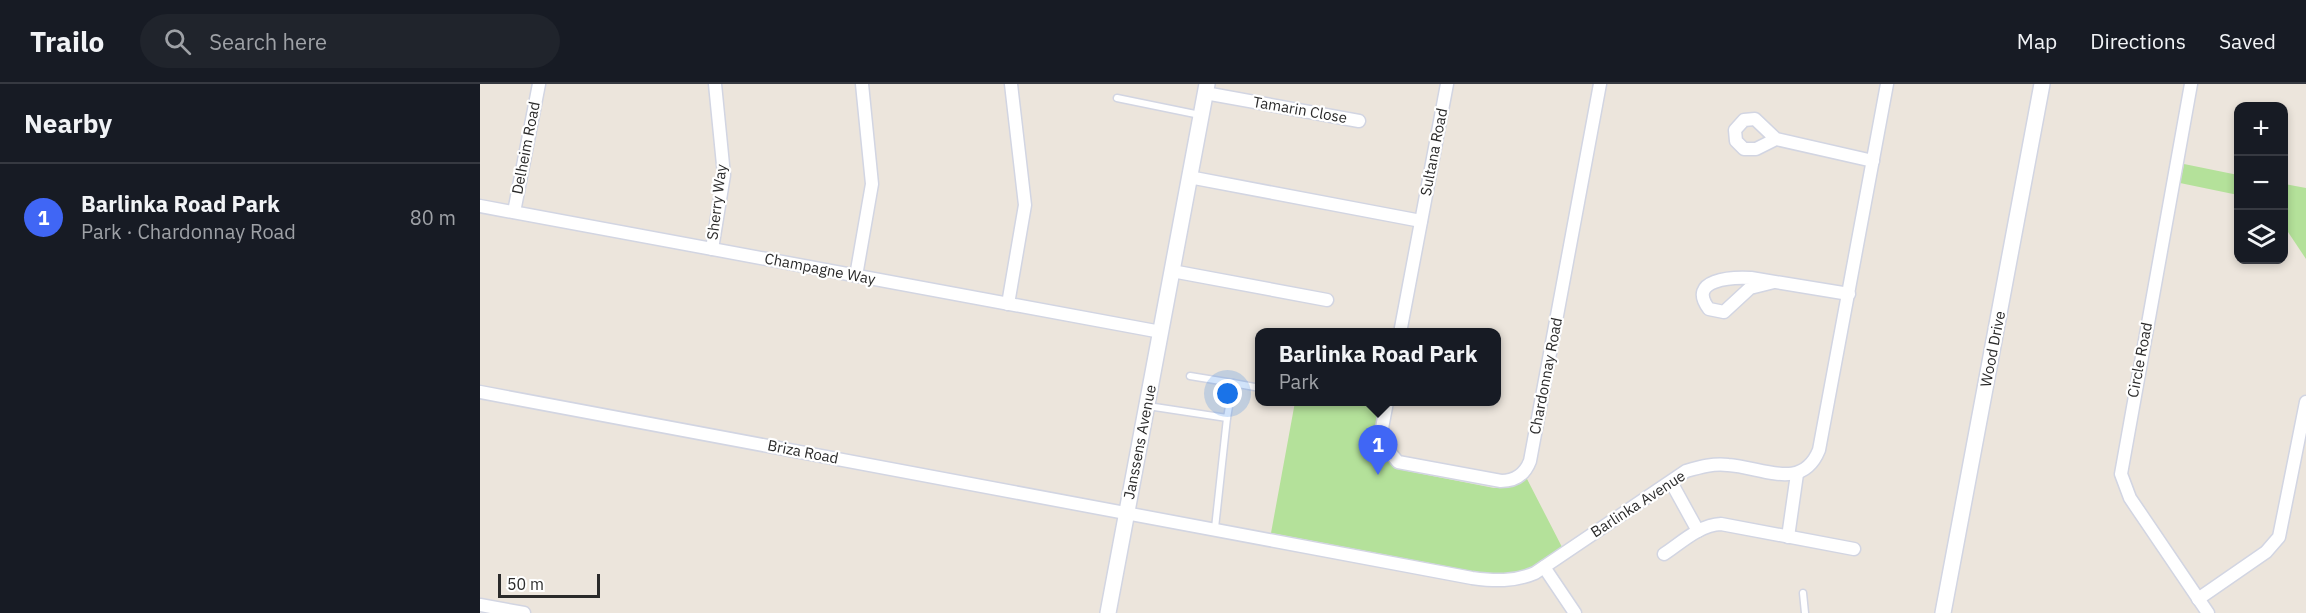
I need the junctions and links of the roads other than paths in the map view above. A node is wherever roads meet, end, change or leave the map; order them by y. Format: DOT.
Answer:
graph roads {
  1 [pos="538,84"];
  2 [pos="715,84"];
  3 [pos="862,84"];
  4 [pos="1011,84"];
  5 [pos="1447,84"];
  6 [pos="1600,84"];
  7 [pos="1887,84"];
  8 [pos="2042,84"];
  9 [pos="2191,84"];
  10 [pos="1206,88"];
  11 [pos="1117,98"];
  12 [pos="1201,116"];
  13 [pos="1359,121"];
  14 [pos="1776,139"];
  15 [pos="1873,161"];
  16 [pos="1189,177"];
  17 [pos="480,206"];
  18 [pos="514,212"];
  19 [pos="1421,221"];
  20 [pos="712,249"];
  21 [pos="1172,271"];
  22 [pos="856,276"];
  23 [pos="1774,282"];
  24 [pos="1849,294"];
  25 [pos="1328,300"];
  26 [pos="1008,304"];
  27 [pos="1401,328"];
  28 [pos="1161,332"];
  29 [pos="1190,376"];
  30 [pos="1233,383"];
  31 [pos="1255,387"];
  32 [pos="480,392"];
  33 [pos="2306,402"];
  34 [pos="1148,406"];
  35 [pos="1386,406"];
  36 [pos="1227,418"];
  37 [pos="1797,474"];
  38 [pos="1671,482"];
  39 [pos="1126,513"];
  40 [pos="1215,528"];
  41 [pos="1698,531"];
  42 [pos="1788,537"];
  43 [pos="1854,549"];
  44 [pos="1664,554"];
  45 [pos="1544,567"];
  46 [pos="1803,593"];
  47 [pos="2198,598"];
  48 [pos="480,605"];
  49 [pos="524,613"];
  50 [pos="1108,613"];
  51 [pos="1575,613"];
  52 [pos="1805,613"];
  53 [pos="1943,613"];
  54 [pos="2208,613"];
  1 -- 18 [label="street, Delheim Road"];
  2 -- 20 [label="street, Sherry Way"];
  3 -- 22 [label="street"];
  4 -- 26 [label="street"];
  5 -- 19 [label="street, Sultana Road"];
  6 -- 35 [label="street, Chardonnay Road"];
  7 -- 15 [label="street"];
  8 -- 53 [label="street, Wood Drive"];
  9 -- 47 [label="street, Circle Road"];
  10 -- 12 [label="street, Janssens Avenue"];
  10 -- 13 [label="street, Tamarin Close"];
  11 -- 12 [label="lane"];
  12 -- 16 [label="street, Janssens Avenue"];
  14 -- 15 [label="street"];
  15 -- 24 [label="street"];
  16 -- 19 [label="street"];
  16 -- 21 [label="street, Janssens Avenue"];
  17 -- 18 [label="street, Champagne Way"];
  18 -- 20 [label="street, Champagne Way"];
  19 -- 27 [label="street"];
  20 -- 22 [label="street, Champagne Way"];
  21 -- 25 [label="street"];
  21 -- 28 [label="street, Janssens Avenue"];
  22 -- 26 [label="street, Champagne Way"];
  23 -- 23 [label="street"];
  23 -- 24 [label="street"];
  24 -- 37 [label="street"];
  26 -- 28 [label="street, Champagne Way"];
  28 -- 34 [label="street, Janssens Avenue"];
  29 -- 30 [label="lane"];
  30 -- 31 [label="lane"];
  30 -- 36 [label="lane"];
  32 -- 39 [label="street, Briza Road"];
  33 -- 47 [label="street"];
  34 -- 36 [label="lane"];
  34 -- 39 [label="street, Janssens Avenue"];
  36 -- 40 [label="lane"];
  37 -- 38 [label="street, Barlinka Avenue"];
  37 -- 42 [label="street"];
  38 -- 41 [label="street"];
  38 -- 45 [label="street, Barlinka Avenue"];
  39 -- 40 [label="street, Barlinka Avenue"];
  39 -- 50 [label="street, Janssens Avenue"];
  40 -- 45 [label="street, Barlinka Avenue"];
  41 -- 42 [label="street"];
  41 -- 44 [label="street"];
  42 -- 43 [label="street"];
  45 -- 51 [label="street"];
  46 -- 52 [label="lane"];
  47 -- 54 [label="street, Circle Road"];
  48 -- 49 [label="street"];
}
